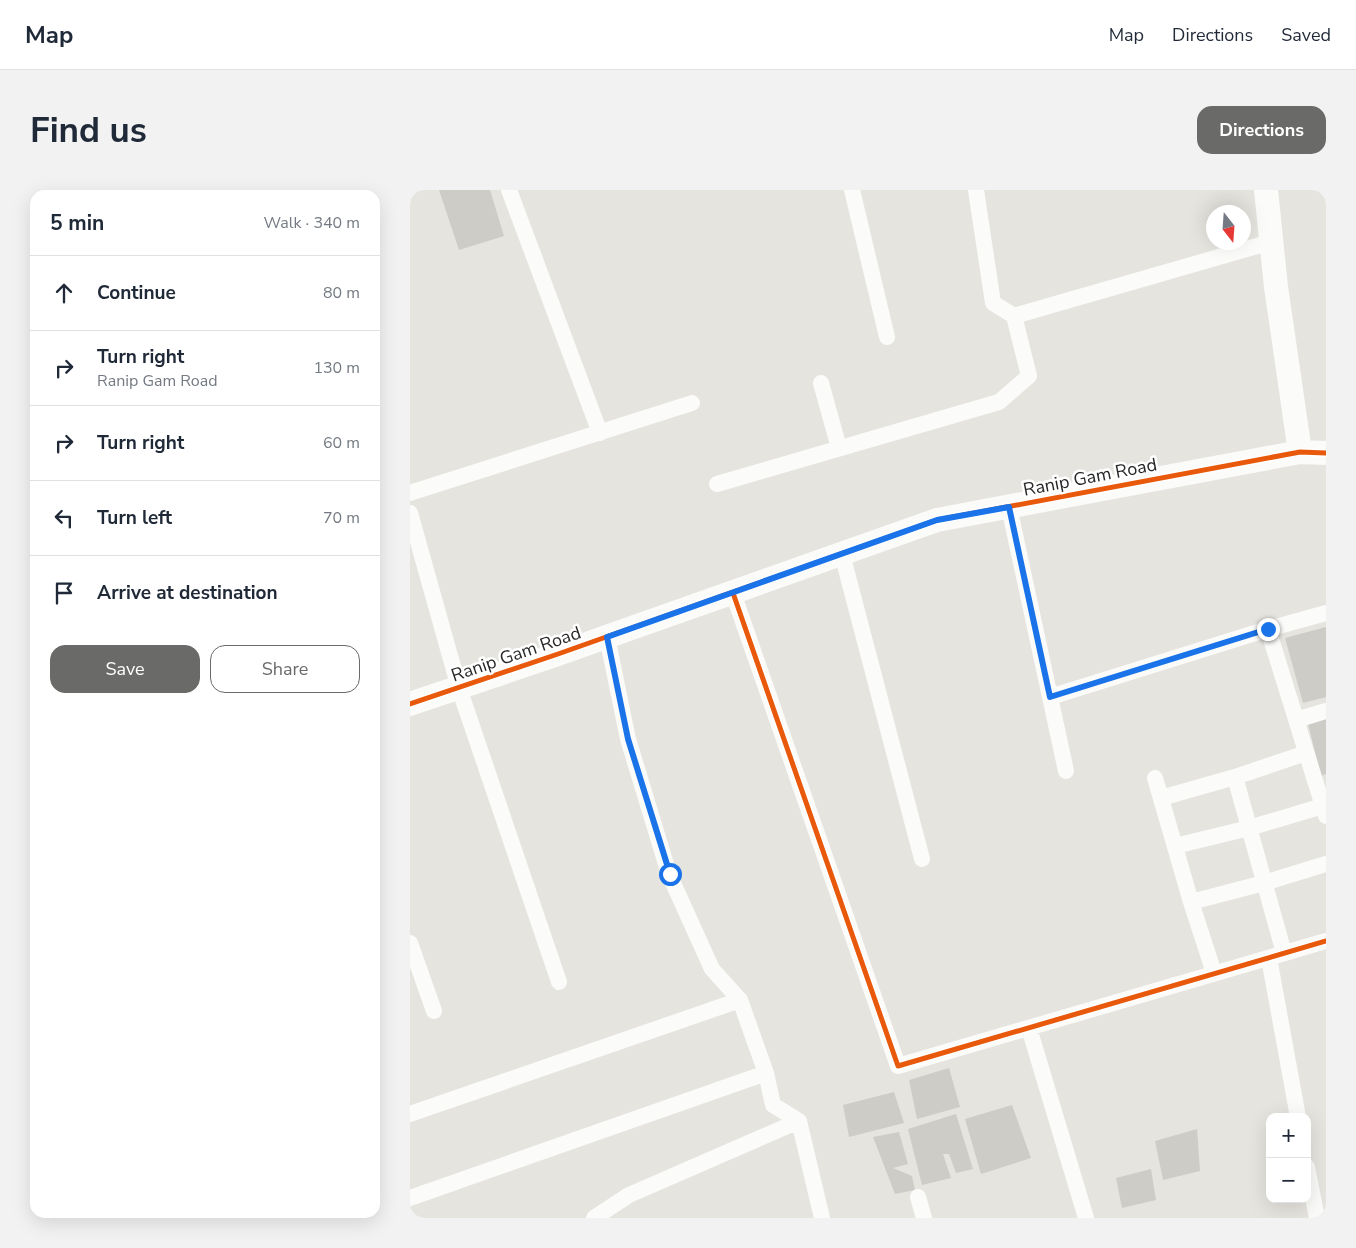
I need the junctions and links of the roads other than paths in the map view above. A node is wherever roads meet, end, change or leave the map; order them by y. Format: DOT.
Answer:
graph roads {
  1 [pos="508,190"];
  2 [pos="852,190"];
  3 [pos="976,190"];
  4 [pos="1266,190"];
  5 [pos="1271,242"];
  6 [pos="1014,316"];
  7 [pos="887,337"];
  8 [pos="821,383"];
  9 [pos="692,403"];
  10 [pos="600,432"];
  11 [pos="839,448"];
  12 [pos="1300,452"];
  13 [pos="1326,453"];
  14 [pos="717,484"];
  15 [pos="410,493"];
  16 [pos="1009,507"];
  17 [pos="410,513"];
  18 [pos="842,554"];
  19 [pos="733,593"];
  20 [pos="1326,613"];
  21 [pos="1268,629"];
  22 [pos="607,637"];
  23 [pos="459,688"];
  24 [pos="1050,697"];
  25 [pos="410,704"];
  26 [pos="1326,711"];
  27 [pos="1296,720"];
  28 [pos="1306,753"];
  29 [pos="1066,770"];
  30 [pos="1235,777"];
  31 [pos="1155,778"];
  32 [pos="1161,798"];
  33 [pos="1324,811"];
  34 [pos="1249,828"];
  35 [pos="1175,846"];
  36 [pos="922,859"];
  37 [pos="1326,864"];
  38 [pos="1264,883"];
  39 [pos="1191,902"];
  40 [pos="1326,941"];
  41 [pos="410,943"];
  42 [pos="1276,955"];
  43 [pos="1214,974"];
  44 [pos="559,982"];
  45 [pos="740,1000"];
  46 [pos="434,1011"];
  47 [pos="1029,1028"];
  48 [pos="766,1073"];
  49 [pos="1297,1113"];
  50 [pos="410,1114"];
  51 [pos="799,1121"];
  52 [pos="1311,1187"];
  53 [pos="918,1197"];
  54 [pos="410,1198"];
  55 [pos="594,1218"];
  56 [pos="822,1218"];
  57 [pos="924,1218"];
  58 [pos="1086,1218"];
  59 [pos="1317,1218"];
  1 -- 10 [label="street"];
  2 -- 7 [label="street"];
  3 -- 6 [label="street"];
  4 -- 5 [label="street"];
  5 -- 6 [label="street"];
  5 -- 12 [label="street"];
  6 -- 11 [label="street"];
  8 -- 11 [label="street"];
  9 -- 10 [label="street"];
  10 -- 15 [label="street"];
  11 -- 14 [label="street"];
  12 -- 13 [label="street, Ranip Gam Road"];
  12 -- 16 [label="street, Ranip Gam Road"];
  16 -- 18 [label="street, Ranip Gam Road"];
  16 -- 24 [label="street"];
  17 -- 23 [label="street"];
  18 -- 19 [label="street, Ranip Gam Road"];
  18 -- 36 [label="street"];
  19 -- 22 [label="street, Ranip Gam Road"];
  19 -- 47 [label="street"];
  20 -- 21 [label="street"];
  21 -- 24 [label="street"];
  21 -- 27 [label="street"];
  22 -- 23 [label="street, Ranip Gam Road"];
  22 -- 45 [label="street"];
  23 -- 25 [label="street, Ranip Gam Road"];
  23 -- 44 [label="street"];
  24 -- 29 [label="street"];
  26 -- 27 [label="street"];
  27 -- 28 [label="street"];
  28 -- 30 [label="street"];
  28 -- 33 [label="street"];
  30 -- 32 [label="street"];
  30 -- 34 [label="street"];
  31 -- 32 [label="street"];
  32 -- 35 [label="street"];
  33 -- 34 [label="street"];
  34 -- 35 [label="street"];
  34 -- 38 [label="street"];
  35 -- 39 [label="street"];
  37 -- 38 [label="street"];
  38 -- 39 [label="street"];
  38 -- 42 [label="street"];
  39 -- 43 [label="street"];
  40 -- 42 [label="street"];
  41 -- 46 [label="street"];
  42 -- 43 [label="street"];
  42 -- 49 [label="street"];
  43 -- 47 [label="street"];
  45 -- 48 [label="street"];
  45 -- 50 [label="street"];
  47 -- 58 [label="street"];
  48 -- 51 [label="street"];
  48 -- 54 [label="street"];
  51 -- 55 [label="street"];
  51 -- 56 [label="street"];
  52 -- 59 [label="street"];
  53 -- 57 [label="street"];
}
